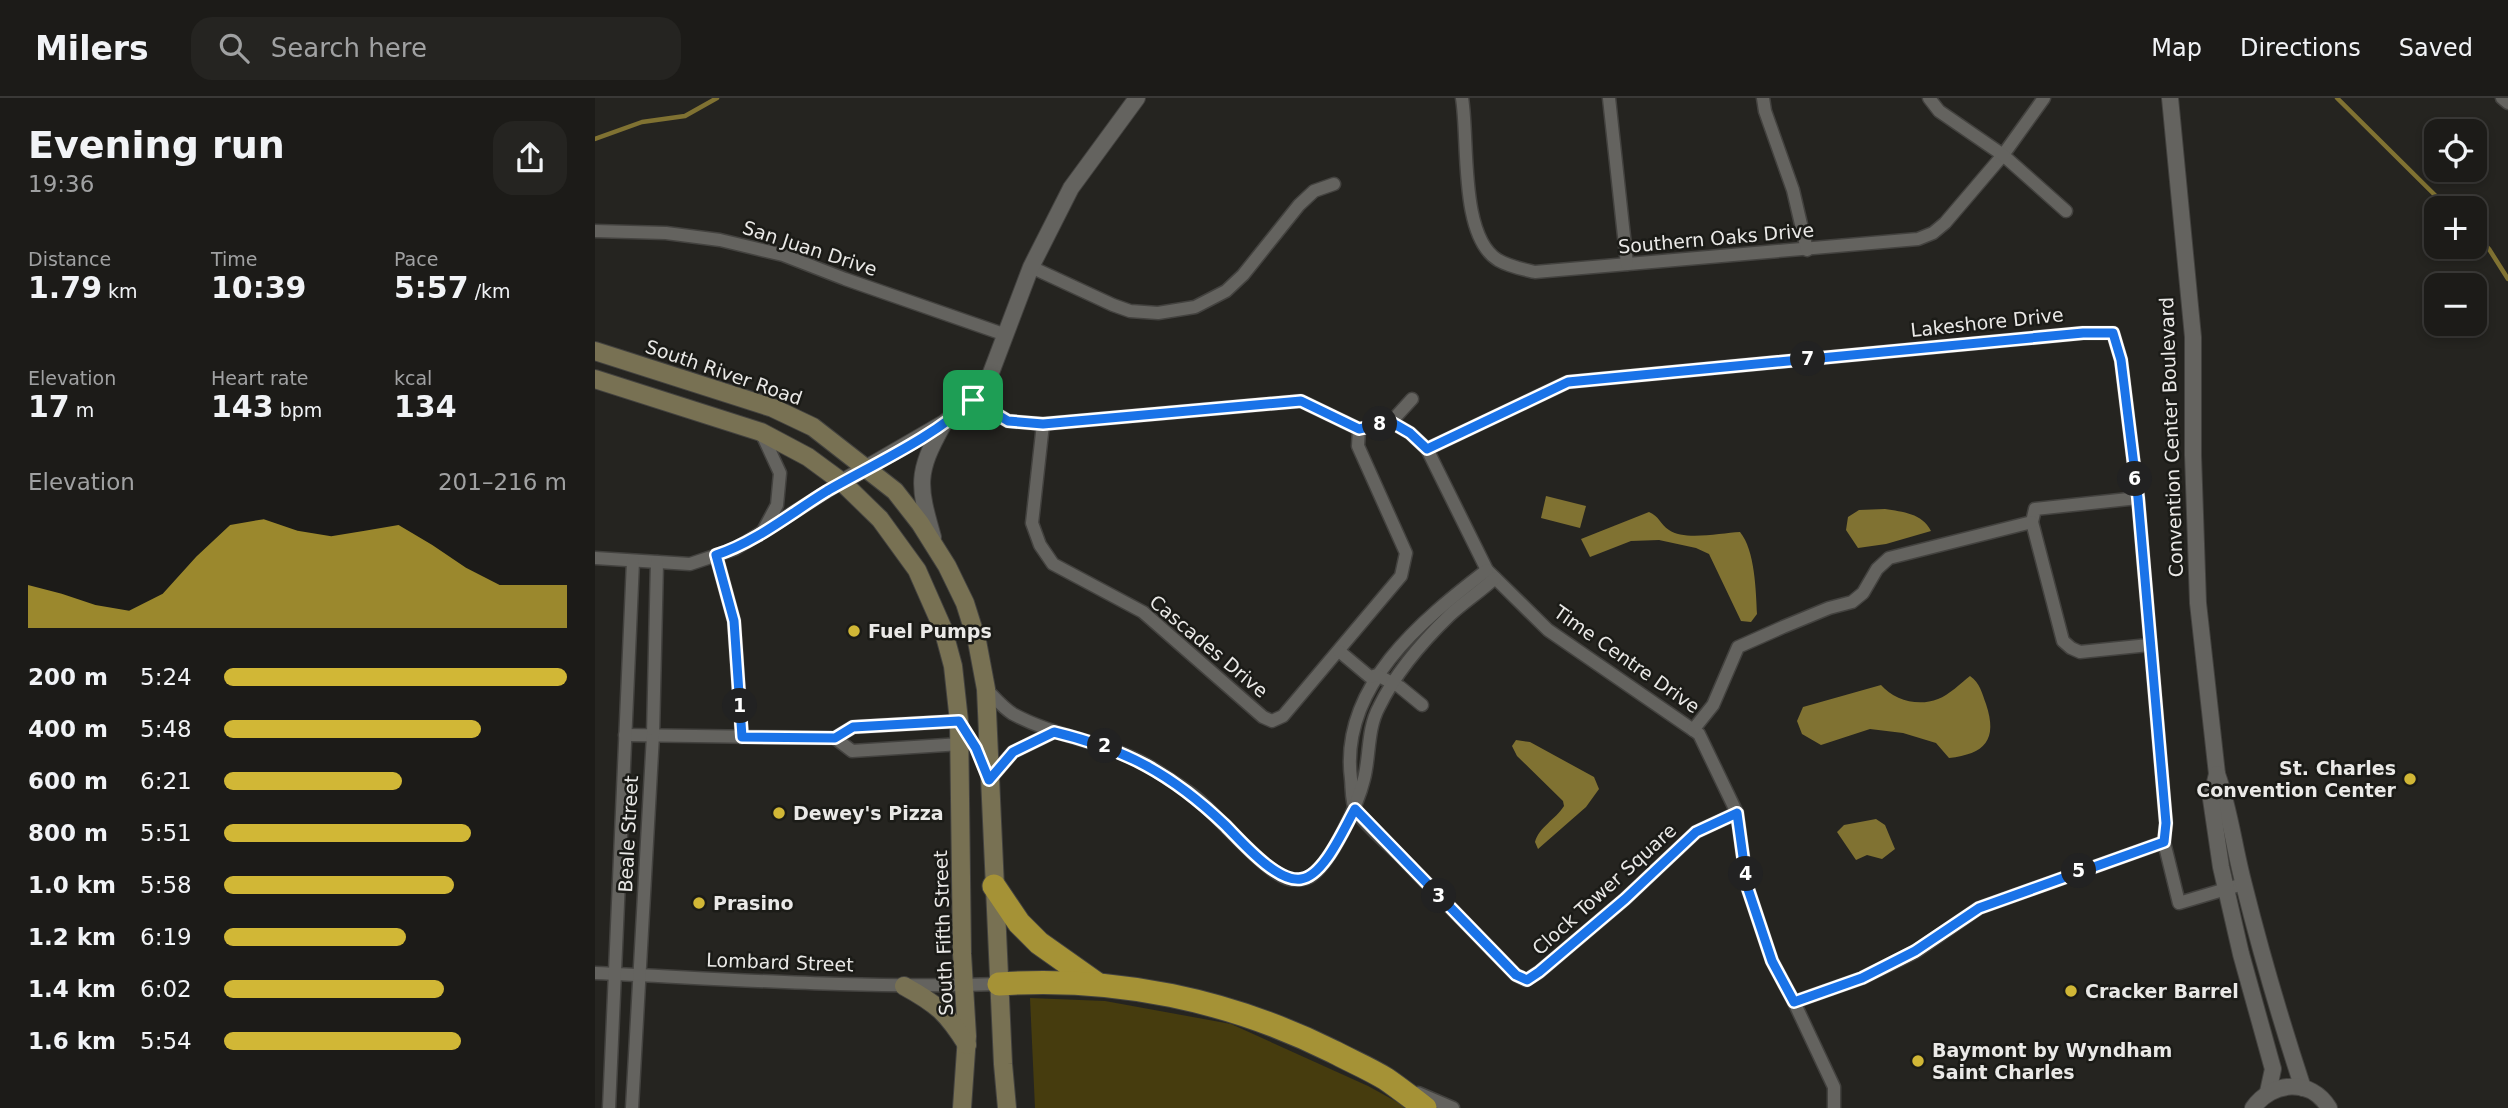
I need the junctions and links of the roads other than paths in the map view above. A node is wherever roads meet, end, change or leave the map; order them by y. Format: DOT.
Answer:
graph roads {
  1 [pos="1137,98"];
  2 [pos="1462,98"];
  3 [pos="1609,98"];
  4 [pos="1763,98"];
  5 [pos="1929,98"];
  6 [pos="2044,98"];
  7 [pos="2170,98"];
  8 [pos="2502,98"];
  9 [pos="2508,103"];
  10 [pos="2003,155"];
  11 [pos="1334,184"];
  12 [pos="2066,211"];
  13 [pos="595,231"];
  14 [pos="1807,250"];
  15 [pos="1627,264"];
  16 [pos="1031,267"];
  17 [pos="1006,335"];
  18 [pos="595,351"];
  19 [pos="595,379"];
  20 [pos="973,400"];
  21 [pos="1412,400"];
  22 [pos="1391,422"];
  23 [pos="944,423"];
  24 [pos="1043,424"];
  25 [pos="1359,429"];
  26 [pos="761,432"];
  27 [pos="1427,449"];
  28 [pos="866,469"];
  29 [pos="842,482"];
  30 [pos="2138,498"];
  31 [pos="2032,522"];
  32 [pos="763,531"];
  33 [pos="936,549"];
  34 [pos="716,555"];
  35 [pos="595,558"];
  36 [pos="633,561"];
  37 [pos="657,562"];
  38 [pos="1491,574"];
  39 [pos="2149,645"];
  40 [pos="1339,651"];
  41 [pos="1377,675"];
  42 [pos="1393,683"];
  43 [pos="986,690"];
  44 [pos="1422,705"];
  45 [pos="959,721"];
  46 [pos="1693,730"];
  47 [pos="1054,732"];
  48 [pos="625,735"];
  49 [pos="653,735"];
  50 [pos="742,737"];
  51 [pos="835,738"];
  52 [pos="961,744"];
  53 [pos="2217,774"];
  54 [pos="989,780"];
  55 [pos="1355,809"];
  56 [pos="1737,813"];
  57 [pos="2164,842"];
  58 [pos="2243,884"];
  59 [pos="994,886"];
  60 [pos="2225,888"];
  61 [pos="595,973"];
  62 [pos="615,974"];
  63 [pos="638,975"];
  64 [pos="999,984"];
  65 [pos="1097,984"];
  66 [pos="964,985"];
  67 [pos="904,986"];
  68 [pos="1794,1002"];
  69 [pos="967,1045"];
  70 [pos="1384,1078"];
  71 [pos="2303,1088"];
  72 [pos="2268,1092"];
  73 [pos="2328,1106"];
  74 [pos="609,1108"];
  75 [pos="632,1108"];
  76 [pos="963,1108"];
  77 [pos="1007,1108"];
  78 [pos="1425,1108"];
  79 [pos="1453,1108"];
  80 [pos="1834,1108"];
  81 [pos="2253,1108"];
  82 [pos="2347,1108"];
  1 -- 16 [label="street"];
  2 -- 15 [label="street, Southern Oaks Drive"];
  3 -- 15 [label="street"];
  4 -- 14 [label="street"];
  5 -- 10 [label="street"];
  6 -- 10 [label="street, Southern Oaks Drive"];
  7 -- 53 [label="street, Convention Center Boulevard"];
  8 -- 9 [label="street"];
  10 -- 12 [label="street"];
  10 -- 14 [label="street, Southern Oaks Drive"];
  11 -- 16 [label="street"];
  13 -- 17 [label="street, San Juan Drive"];
  14 -- 15 [label="street, Southern Oaks Drive"];
  16 -- 17 [label="street"];
  17 -- 20 [label="street"];
  18 -- 28 [label="main road, South River Road"];
  19 -- 26 [label="main road"];
  20 -- 23 [label="street"];
  20 -- 24 [label="street"];
  21 -- 22 [label="street"];
  22 -- 25 [label="street"];
  22 -- 27 [label="street, Time Centre Drive"];
  23 -- 28 [label="street"];
  23 -- 33 [label="street"];
  24 -- 25 [label="street"];
  24 -- 40 [label="street, Cascades Drive"];
  25 -- 40 [label="street, Cascades Drive"];
  26 -- 29 [label="main road"];
  26 -- 32 [label="street"];
  27 -- 30 [label="street, Lakeshore Drive"];
  27 -- 38 [label="street, Time Centre Drive"];
  28 -- 29 [label="street"];
  28 -- 33 [label="main road"];
  29 -- 32 [label="street"];
  29 -- 45 [label="main road, South Fifth Street"];
  30 -- 31 [label="street"];
  30 -- 39 [label="street, Lakeshore Drive"];
  31 -- 39 [label="street"];
  31 -- 46 [label="street"];
  32 -- 34 [label="street"];
  33 -- 43 [label="main road"];
  34 -- 37 [label="street"];
  34 -- 50 [label="street"];
  35 -- 36 [label="street"];
  36 -- 37 [label="street"];
  36 -- 48 [label="street, Beale Street"];
  37 -- 49 [label="street, Beale Street"];
  38 -- 41 [label="street"];
  38 -- 42 [label="street"];
  38 -- 46 [label="street, Time Centre Drive"];
  39 -- 57 [label="street, Lakeshore Drive"];
  40 -- 41 [label="street"];
  41 -- 42 [label="street"];
  41 -- 55 [label="street"];
  42 -- 44 [label="street"];
  42 -- 55 [label="street"];
  43 -- 47 [label="street"];
  43 -- 54 [label="main road"];
  45 -- 51 [label="street"];
  45 -- 52 [label="main road, South Fifth Street"];
  45 -- 54 [label="main road"];
  46 -- 56 [label="street, Time Centre Drive"];
  47 -- 54 [label="street"];
  47 -- 55 [label="street"];
  48 -- 49 [label="street"];
  48 -- 62 [label="street, Beale Street"];
  49 -- 50 [label="street"];
  49 -- 63 [label="street, Beale Street"];
  50 -- 51 [label="street"];
  51 -- 52 [label="street"];
  52 -- 66 [label="main road, South Fifth Street"];
  53 -- 58 [label="street, Convention Center Boulevard"];
  53 -- 60 [label="street, Convention Center Boulevard"];
  54 -- 59 [label="main road"];
  55 -- 56 [label="street, Clock Tower Square"];
  56 -- 68 [label="street, Time Centre Drive"];
  57 -- 60 [label="street, Lakeshore Drive"];
  57 -- 68 [label="street"];
  58 -- 60 [label="street"];
  58 -- 71 [label="street, Convention Center Boulevard"];
  59 -- 64 [label="main road"];
  59 -- 65 [label="highway"];
  60 -- 72 [label="street, Convention Center Boulevard"];
  61 -- 62 [label="street, Lombard Street"];
  62 -- 63 [label="street, Lombard Street"];
  62 -- 74 [label="street, Beale Street"];
  63 -- 67 [label="street, Lombard Street"];
  63 -- 75 [label="street, Beale Street"];
  64 -- 65 [label="highway"];
  64 -- 66 [label="street, Lombard Street"];
  64 -- 77 [label="main road"];
  65 -- 70 [label="highway"];
  66 -- 67 [label="street, Lombard Street"];
  66 -- 69 [label="main road, South Fifth Street"];
  67 -- 69 [label="main road"];
  68 -- 80 [label="street, Time Centre Drive"];
  69 -- 76 [label="main road, South Fifth Street"];
  70 -- 78 [label="highway"];
  70 -- 79 [label="street"];
  71 -- 72 [label="street"];
  71 -- 73 [label="street"];
  72 -- 81 [label="street"];
  73 -- 82 [label="street"];
}
